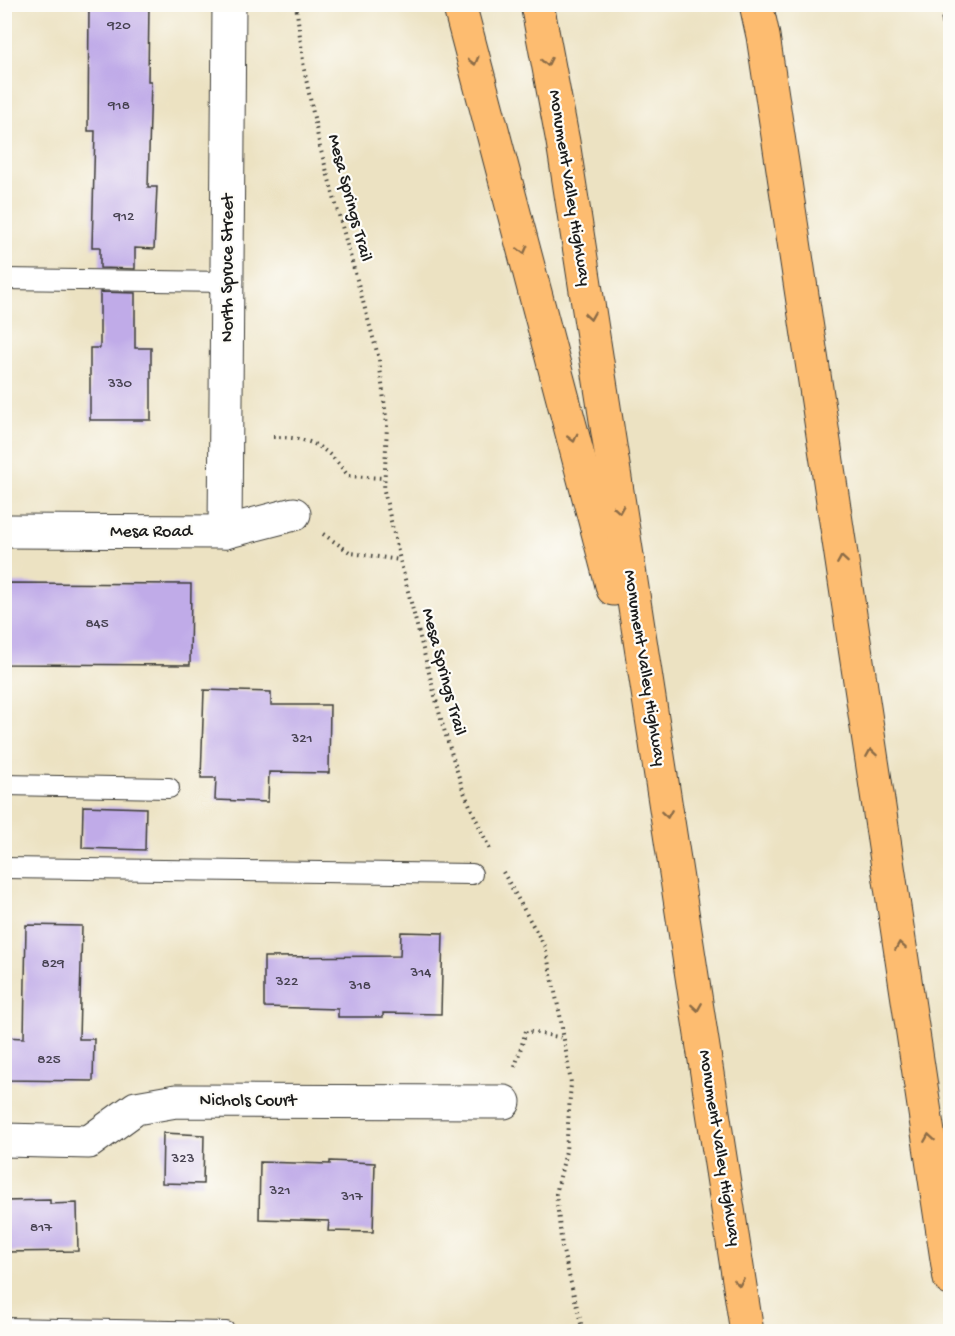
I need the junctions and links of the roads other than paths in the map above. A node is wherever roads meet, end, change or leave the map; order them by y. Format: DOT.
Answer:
graph roads {
  1 [pos="230,4"];
  2 [pos="459,4"];
  3 [pos="537,4"];
  4 [pos="760,15"];
  5 [pos="4,279"];
  6 [pos="228,282"];
  7 [pos="294,514"];
  8 [pos="4,531"];
  9 [pos="225,532"];
  10 [pos="658,756"];
  11 [pos="4,785"];
  12 [pos="169,788"];
  13 [pos="4,868"];
  14 [pos="472,873"];
  15 [pos="504,1102"];
  16 [pos="4,1140"];
  17 [pos="951,1279"];
  18 [pos="4,1328"];
  19 [pos="226,1332"];
  20 [pos="747,1332"];
  1 -- 6 [label="street, North Spruce Street"];
  2 -- 10 [label="highway, one-way"];
  3 -- 10 [label="highway, Monument Valley Highway, one-way"];
  17 -- 4 [label="highway, one-way"];
  5 -- 6 [label="lane"];
  6 -- 9 [label="street, North Spruce Street"];
  7 -- 9 [label="street, Mesa Road"];
  8 -- 9 [label="street, Mesa Road"];
  10 -- 20 [label="highway, Monument Valley Highway, one-way"];
  11 -- 12 [label="lane"];
  13 -- 14 [label="lane"];
  15 -- 16 [label="street, Nichols Court"];
  18 -- 19 [label="lane"];
}
